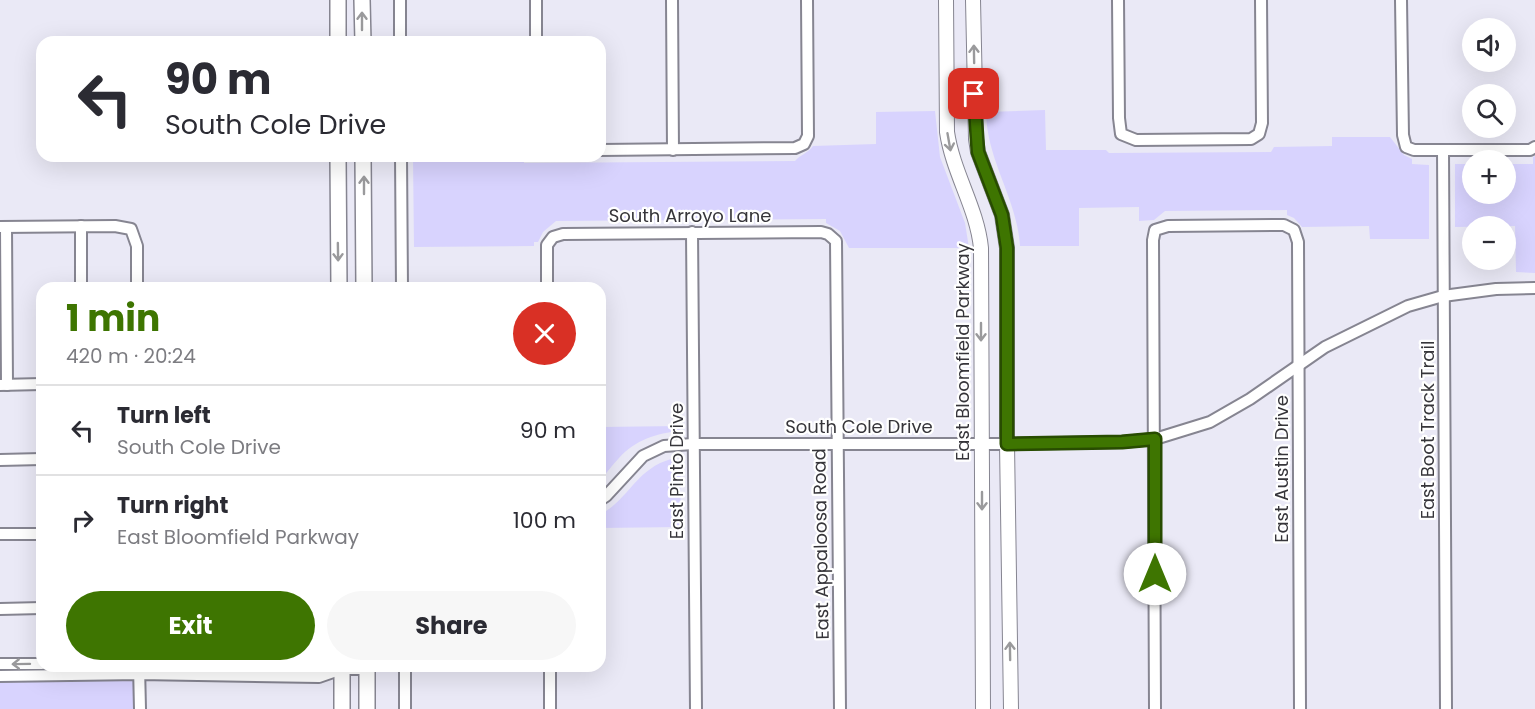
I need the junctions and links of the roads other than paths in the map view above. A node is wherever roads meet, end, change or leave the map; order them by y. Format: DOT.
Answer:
graph roads {
  1 [pos="338,0"];
  2 [pos="362,0"];
  3 [pos="400,0"];
  4 [pos="536,0"];
  5 [pos="672,0"];
  6 [pos="807,0"];
  7 [pos="946,0"];
  8 [pos="973,0"];
  9 [pos="1118,0"];
  10 [pos="1261,0"];
  11 [pos="1401,0"];
  12 [pos="338,36"];
  13 [pos="363,36"];
  14 [pos="400,36"];
  15 [pos="536,36"];
  16 [pos="1535,147"];
  17 [pos="606,150"];
  18 [pos="673,150"];
  19 [pos="1443,150"];
  20 [pos="338,162"];
  21 [pos="363,162"];
  22 [pos="401,162"];
  23 [pos="338,215"];
  24 [pos="364,215"];
  25 [pos="81,226"];
  26 [pos="3,227"];
  27 [pos="692,232"];
  28 [pos="832,236"];
  29 [pos="81,282"];
  30 [pos="137,282"];
  31 [pos="339,282"];
  32 [pos="364,282"];
  33 [pos="402,282"];
  34 [pos="547,282"];
  35 [pos="1535,288"];
  36 [pos="1443,296"];
  37 [pos="1298,365"];
  38 [pos="36,384"];
  39 [pos="4,385"];
  40 [pos="1155,439"];
  41 [pos="982,443"];
  42 [pos="693,444"];
  43 [pos="836,444"];
  44 [pos="1007,444"];
  45 [pos="36,459"];
  46 [pos="0,460"];
  47 [pos="606,496"];
  48 [pos="0,534"];
  49 [pos="36,534"];
  50 [pos="36,608"];
  51 [pos="0,609"];
  52 [pos="0,664"];
  53 [pos="36,664"];
  54 [pos="93,672"];
  55 [pos="140,672"];
  56 [pos="191,672"];
  57 [pos="328,672"];
  58 [pos="339,672"];
  59 [pos="367,672"];
  60 [pos="405,672"];
  61 [pos="550,672"];
  62 [pos="0,676"];
  63 [pos="140,709"];
  64 [pos="342,709"];
  65 [pos="367,709"];
  66 [pos="405,709"];
  67 [pos="550,709"];
  68 [pos="696,709"];
  69 [pos="840,709"];
  70 [pos="982,709"];
  71 [pos="1011,709"];
  72 [pos="1155,709"];
  73 [pos="1300,709"];
  74 [pos="1446,709"];
  1 -- 12 [label="main road"];
  13 -- 2 [label="main road, one-way"];
  3 -- 14 [label="street"];
  4 -- 15 [label="street"];
  5 -- 18 [label="street"];
  6 -- 18 [label="street"];
  7 -- 41 [label="street, East Bloomfield Parkway, one-way"];
  44 -- 8 [label="street, one-way"];
  9 -- 10 [label="street"];
  11 -- 19 [label="street"];
  16 -- 19 [label="street"];
  17 -- 18 [label="street"];
  19 -- 36 [label="street, East Boot Track Trail"];
  20 -- 23 [label="main road"];
  24 -- 21 [label="main road, one-way"];
  22 -- 33 [label="street"];
  23 -- 24 [label="main road"];
  23 -- 31 [label="main road, one-way"];
  24 -- 32 [label="main road"];
  25 -- 26 [label="street"];
  25 -- 29 [label="street"];
  25 -- 30 [label="street"];
  26 -- 39 [label="street"];
  27 -- 28 [label="street, South Arroyo Lane"];
  27 -- 34 [label="street, South Arroyo Lane"];
  27 -- 42 [label="street, East Pinto Drive"];
  28 -- 43 [label="street, East Appaloosa Road"];
  35 -- 36 [label="street, South Cole Drive"];
  36 -- 37 [label="street, South Cole Drive"];
  36 -- 74 [label="street, East Boot Track Trail"];
  37 -- 40 [label="street, South Cole Drive"];
  37 -- 40 [label="street, East Austin Drive"];
  37 -- 73 [label="street, East Austin Drive"];
  38 -- 39 [label="street"];
  40 -- 44 [label="street, South Cole Drive"];
  40 -- 72 [label="street"];
  41 -- 43 [label="street, South Cole Drive"];
  41 -- 44 [label="street, South Cole Drive"];
  41 -- 70 [label="street, East Bloomfield Parkway, one-way"];
  42 -- 43 [label="street, South Cole Drive"];
  42 -- 47 [label="street, South Cole Drive"];
  42 -- 68 [label="street, East Pinto Drive"];
  43 -- 69 [label="street, East Appaloosa Road"];
  71 -- 44 [label="street, one-way"];
  45 -- 46 [label="street"];
  48 -- 49 [label="street"];
  50 -- 51 [label="street"];
  53 -- 52 [label="street, one-way"];
  54 -- 62 [label="street"];
  55 -- 63 [label="street"];
  56 -- 57 [label="street"];
  58 -- 64 [label="main road"];
  59 -- 65 [label="main road"];
  60 -- 66 [label="street"];
  61 -- 67 [label="street"];
}
